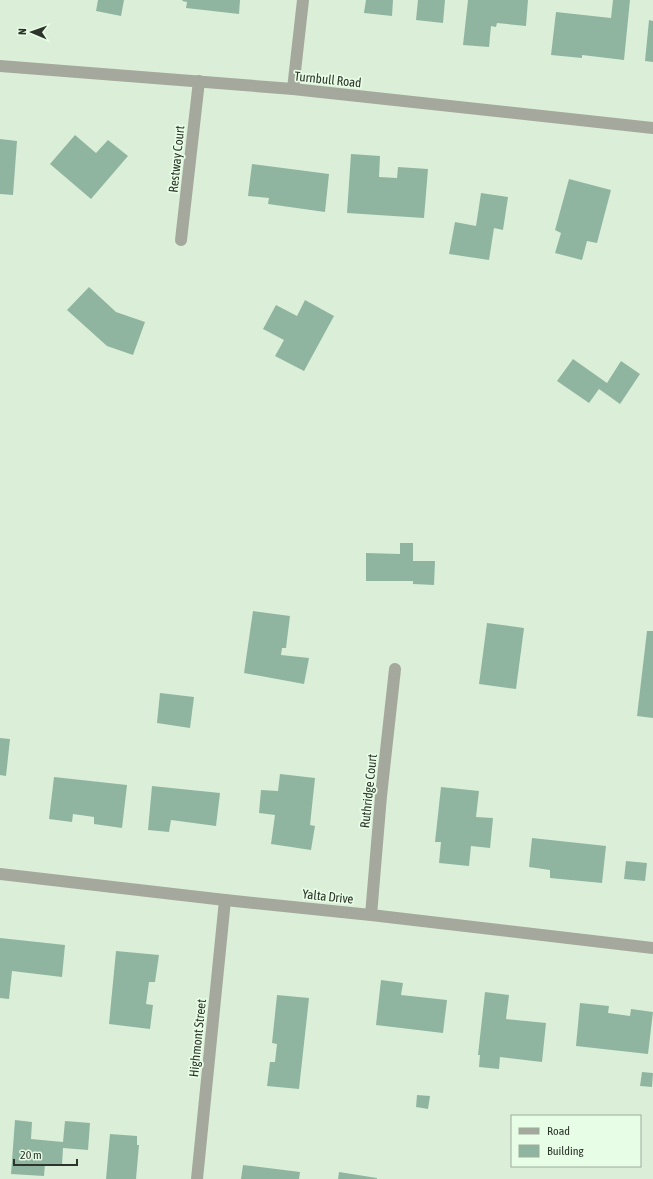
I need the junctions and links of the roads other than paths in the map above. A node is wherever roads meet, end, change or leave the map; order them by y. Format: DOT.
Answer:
graph roads {
  1 [pos="302,0"];
  2 [pos="0,66"];
  3 [pos="199,81"];
  4 [pos="293,89"];
  5 [pos="653,128"];
  6 [pos="181,240"];
  7 [pos="395,669"];
  8 [pos="0,874"];
  9 [pos="225,900"];
  10 [pos="371,915"];
  11 [pos="653,948"];
  12 [pos="197,1179"];
  1 -- 4 [label="street"];
  2 -- 3 [label="street, Turnbull Road"];
  3 -- 4 [label="street, Turnbull Road"];
  3 -- 6 [label="street, Restway Court"];
  4 -- 5 [label="street, Turnbull Road"];
  7 -- 10 [label="street, Ruthridge Court"];
  8 -- 9 [label="street, Yalta Drive"];
  9 -- 10 [label="street, Yalta Drive"];
  9 -- 12 [label="street, Highmont Street"];
  10 -- 11 [label="street, Yalta Drive"];
}
